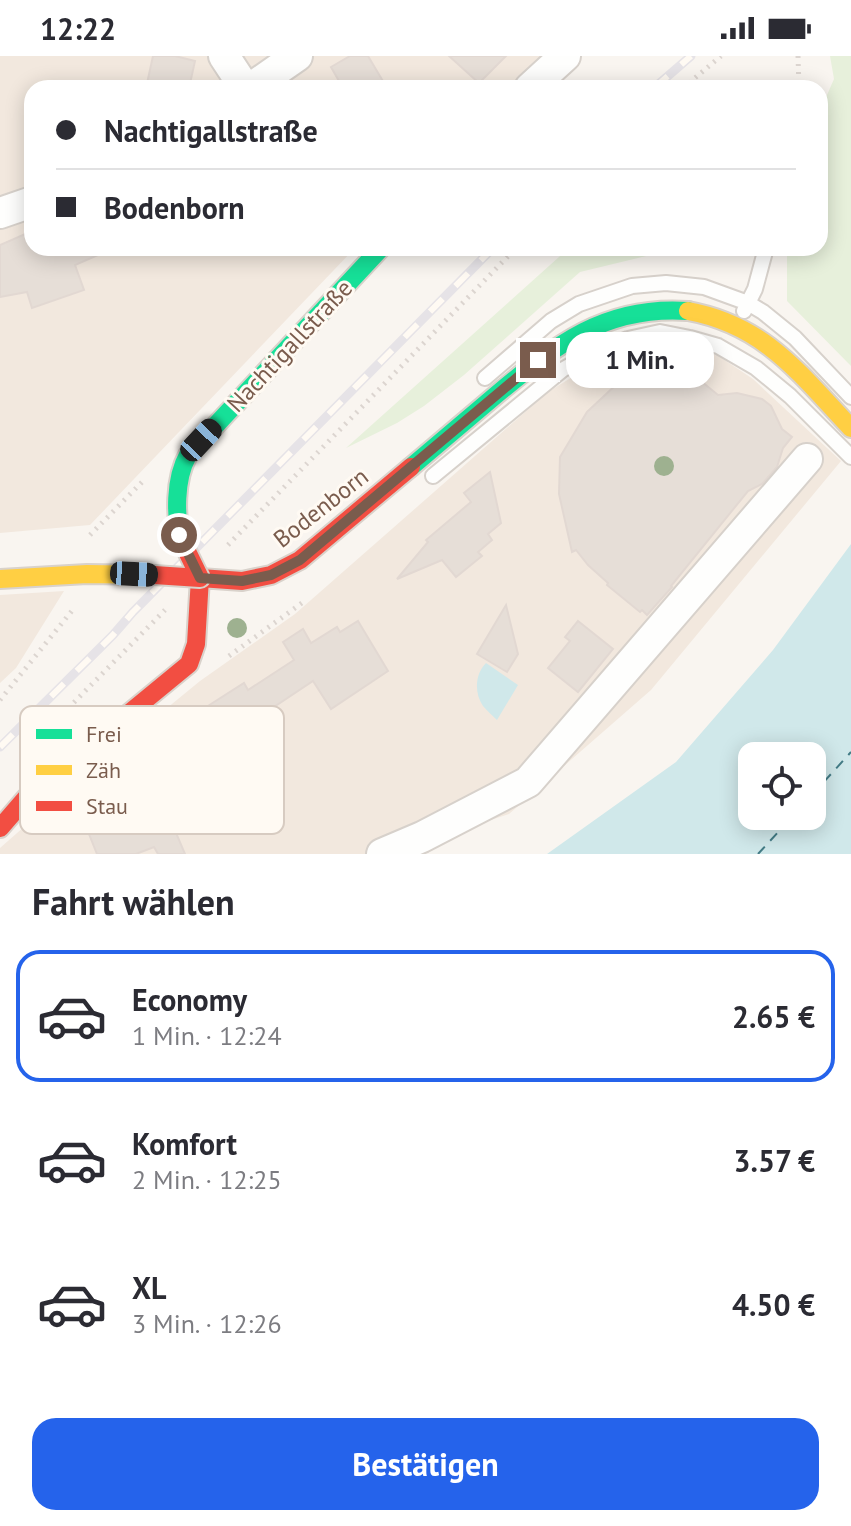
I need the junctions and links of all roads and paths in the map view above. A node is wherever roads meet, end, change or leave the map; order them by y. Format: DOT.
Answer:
graph roads {
  1 [pos="224,56"];
  2 [pos="297,56"];
  3 [pos="565,56"];
  4 [pos="721,56"];
  5 [pos="798,56"];
  6 [pos="242,80"];
  7 [pos="260,80"];
  8 [pos="539,80"];
  9 [pos="692,80"];
  10 [pos="799,80"];
  11 [pos="24,205"];
  12 [pos="0,213"];
  13 [pos="374,256"];
  14 [pos="508,256"];
  15 [pos="764,256"];
  16 [pos="748,303"];
  17 [pos="737,325"];
  18 [pos="851,397"];
  19 [pos="851,428"];
  20 [pos="435,447"];
  21 [pos="851,457"];
  22 [pos="807,459"];
  23 [pos="419,487"];
  24 [pos="242,531"];
  25 [pos="0,579"];
  26 [pos="215,583"];
  27 [pos="306,600"];
  28 [pos="67,618"];
  29 [pos="150,625"];
  30 [pos="218,664"];
  31 [pos="0,700"];
  32 [pos="70,706"];
  33 [pos="138,706"];
  34 [pos="20,805"];
  35 [pos="0,828"];
  36 [pos="382,854"];
  1 -- 6 [label="street"];
  2 -- 7 [label="street"];
  3 -- 8 [label="street"];
  4 -- 9 [label="path"];
  5 -- 10 [label="path"];
  11 -- 12 [label="street"];
  13 -- 26 [label="main road, Nachtigallstraße, bridge"];
  14 -- 24 [label="path"];
  15 -- 16 [label="lane"];
  16 -- 17 [label="lane"];
  16 -- 18 [label="lane"];
  16 -- 20 [label="lane"];
  17 -- 19 [label="main road, Bodenborn"];
  17 -- 20 [label="main road, Bodenborn"];
  20 -- 26 [label="main road, Bodenborn"];
  21 -- 23 [label="lane"];
  22 -- 36 [label="street"];
  25 -- 26 [label="main road, Bodenborn, bridge"];
  26 -- 33 [label="main road"];
  27 -- 30 [label="path"];
  28 -- 31 [label="path"];
  29 -- 32 [label="path"];
  34 -- 35 [label="main road"];
}
